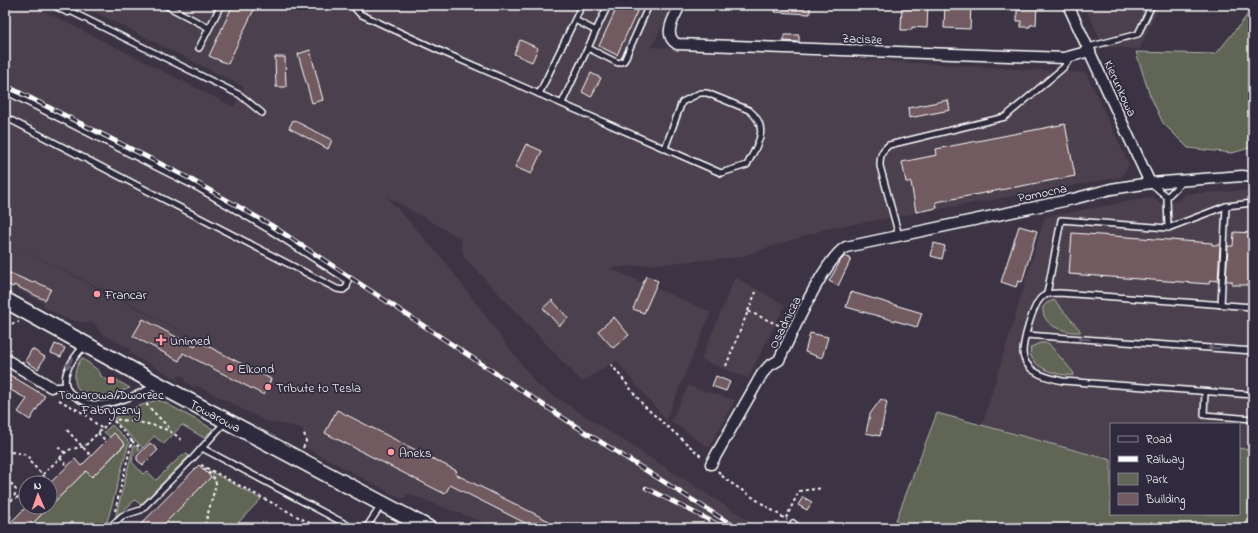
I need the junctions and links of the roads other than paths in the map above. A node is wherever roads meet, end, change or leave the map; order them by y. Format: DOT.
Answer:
graph roads {
  1 [pos="58,5"];
  2 [pos="165,5"];
  3 [pos="221,5"];
  4 [pos="352,5"];
  5 [pos="582,5"];
  6 [pos="608,5"];
  7 [pos="649,5"];
  8 [pos="680,5"];
  9 [pos="1068,5"];
  10 [pos="1152,5"];
  11 [pos="68,10"];
  12 [pos="575,20"];
  13 [pos="209,28"];
  14 [pos="596,31"];
  15 [pos="200,48"];
  16 [pos="588,48"];
  17 [pos="1089,49"];
  18 [pos="1071,58"];
  19 [pos="5,91"];
  20 [pos="538,94"];
  21 [pos="562,103"];
  22 [pos="262,113"];
  23 [pos="5,117"];
  24 [pos="665,148"];
  25 [pos="1253,177"];
  26 [pos="1184,181"];
  27 [pos="1150,183"];
  28 [pos="1167,197"];
  29 [pos="1253,203"];
  30 [pos="1226,206"];
  31 [pos="1168,228"];
  32 [pos="899,236"];
  33 [pos="840,250"];
  34 [pos="1047,294"];
  35 [pos="5,300"];
  36 [pos="1222,305"];
  37 [pos="1253,307"];
  38 [pos="1026,335"];
  39 [pos="85,344"];
  40 [pos="1253,351"];
  41 [pos="5,359"];
  42 [pos="159,385"];
  43 [pos="66,386"];
  44 [pos="51,387"];
  45 [pos="1205,392"];
  46 [pos="1253,395"];
  47 [pos="1253,419"];
  48 [pos="226,421"];
  49 [pos="202,448"];
  50 [pos="711,464"];
  51 [pos="382,504"];
  52 [pos="793,523"];
  53 [pos="110,526"];
  54 [pos="353,528"];
  55 [pos="366,528"];
  56 [pos="428,528"];
  57 [pos="798,528"];
  1 -- 11 [label="street"];
  2 -- 13 [label="lane"];
  3 -- 13 [label="lane"];
  4 -- 20 [label="lane"];
  5 -- 12 [label="lane"];
  6 -- 14 [label="lane"];
  7 -- 16 [label="lane"];
  8 -- 18 [label="street, Zacisze"];
  9 -- 17 [label="street, Kierunkowa"];
  10 -- 17 [label="lane"];
  11 -- 22 [label="lane"];
  12 -- 14 [label="lane"];
  12 -- 20 [label="lane"];
  13 -- 15 [label="lane"];
  14 -- 16 [label="lane"];
  16 -- 21 [label="lane"];
  17 -- 18 [label="street, Zacisze"];
  17 -- 27 [label="street, Kierunkowa"];
  18 -- 32 [label="lane"];
  19 -- 23 [label="lane"];
  20 -- 21 [label="lane"];
  21 -- 24 [label="lane"];
  24 -- 24 [label="lane"];
  25 -- 26 [label="street, Pomocna"];
  26 -- 27 [label="street, Pomocna"];
  26 -- 28 [label="lane"];
  27 -- 28 [label="lane"];
  27 -- 32 [label="street, Pomocna"];
  28 -- 31 [label="lane"];
  29 -- 30 [label="lane"];
  30 -- 31 [label="lane"];
  30 -- 36 [label="lane"];
  31 -- 34 [label="lane"];
  32 -- 33 [label="street, Pomocna"];
  33 -- 50 [label="street, Osadnicza"];
  34 -- 36 [label="lane"];
  34 -- 38 [label="lane"];
  35 -- 39 [label="main road, Towarowa"];
  36 -- 37 [label="lane"];
  40 -- 38 [label="lane, one-way"];
  38 -- 45 [label="lane"];
  39 -- 42 [label="main road, Towarowa"];
  39 -- 43 [label="lane, one-way"];
  41 -- 44 [label="street"];
  42 -- 43 [label="lane"];
  42 -- 48 [label="main road, Towarowa"];
  43 -- 44 [label="lane"];
  45 -- 46 [label="lane"];
  45 -- 47 [label="lane"];
  48 -- 49 [label="lane"];
  48 -- 51 [label="main road, Towarowa"];
  49 -- 53 [label="lane"];
  49 -- 54 [label="lane"];
  51 -- 55 [label="lane"];
  51 -- 56 [label="main road, Towarowa"];
  52 -- 57 [label="lane"];
}
